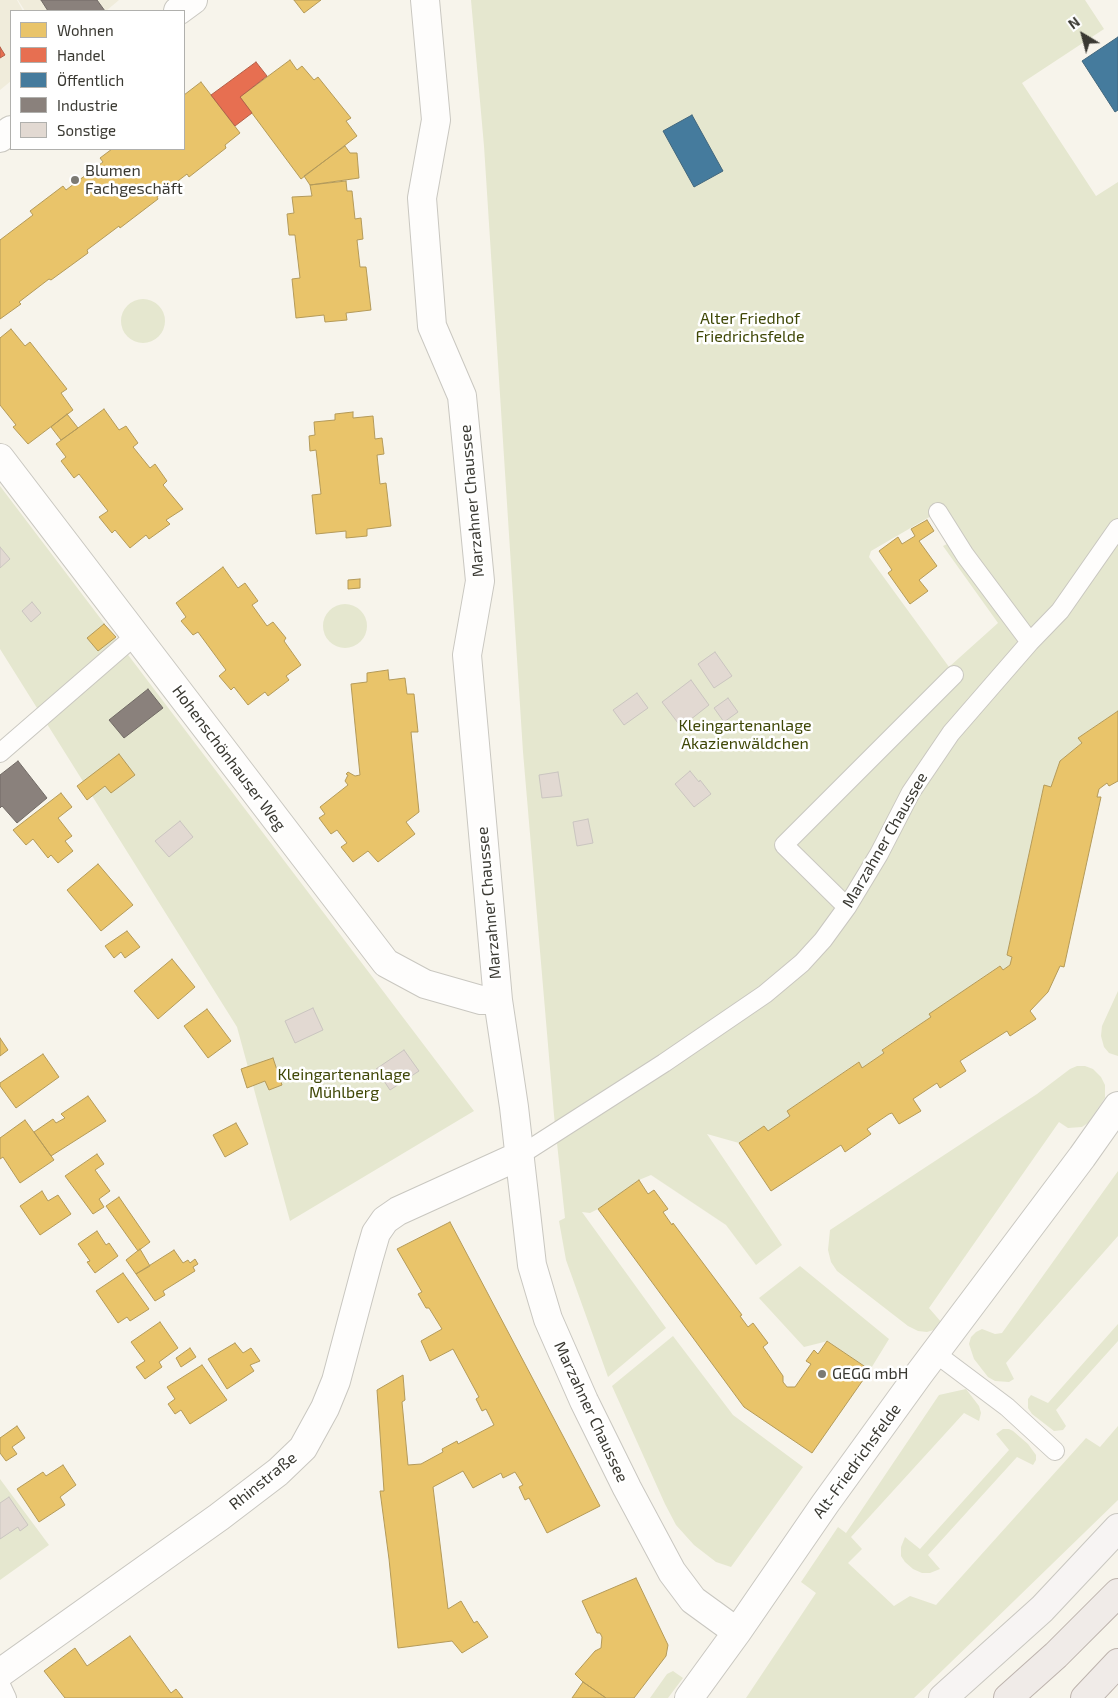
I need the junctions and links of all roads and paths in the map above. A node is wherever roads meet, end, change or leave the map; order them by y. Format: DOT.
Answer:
graph roads {
  1 [pos="193,0"];
  2 [pos="425,0"];
  3 [pos="179,10"];
  4 [pos="0,458"];
  5 [pos="938,512"];
  6 [pos="1118,528"];
  7 [pos="136,635"];
  8 [pos="1030,642"];
  9 [pos="954,675"];
  10 [pos="0,753"];
  11 [pos="847,907"];
  12 [pos="498,1000"];
  13 [pos="1118,1106"];
  14 [pos="519,1156"];
  15 [pos="936,1353"];
  16 [pos="1055,1451"];
  17 [pos="1118,1528"];
  18 [pos="1118,1593"];
  19 [pos="737,1632"];
  20 [pos="1118,1663"];
  21 [pos="0,1673"];
  22 [pos="0,1683"];
  23 [pos="7,1698"];
  24 [pos="688,1698"];
  25 [pos="943,1698"];
  26 [pos="1008,1698"];
  27 [pos="1085,1698"];
  1 -- 3 [label="street"];
  2 -- 12 [label="street, Marzahner Chaussee"];
  4 -- 7 [label="street, Hohenschönhauser Weg"];
  5 -- 8 [label="lane"];
  6 -- 8 [label="lane, Marzahner Chaussee"];
  7 -- 10 [label="lane"];
  7 -- 12 [label="street, Hohenschönhauser Weg"];
  8 -- 11 [label="lane, Marzahner Chaussee"];
  9 -- 11 [label="lane"];
  11 -- 14 [label="lane, Marzahner Chaussee"];
  12 -- 14 [label="street, Marzahner Chaussee"];
  13 -- 15 [label="street, Alt-Friedrichsfelde"];
  14 -- 19 [label="street, Marzahner Chaussee"];
  14 -- 21 [label="street, Rhinstraße"];
  15 -- 16 [label="lane"];
  15 -- 19 [label="street, Alt-Friedrichsfelde"];
  17 -- 25 [label="main road"];
  18 -- 26 [label="main road"];
  19 -- 24 [label="street, Alt-Friedrichsfelde"];
  20 -- 27 [label="main road"];
  22 -- 23 [label="lane"];
}
